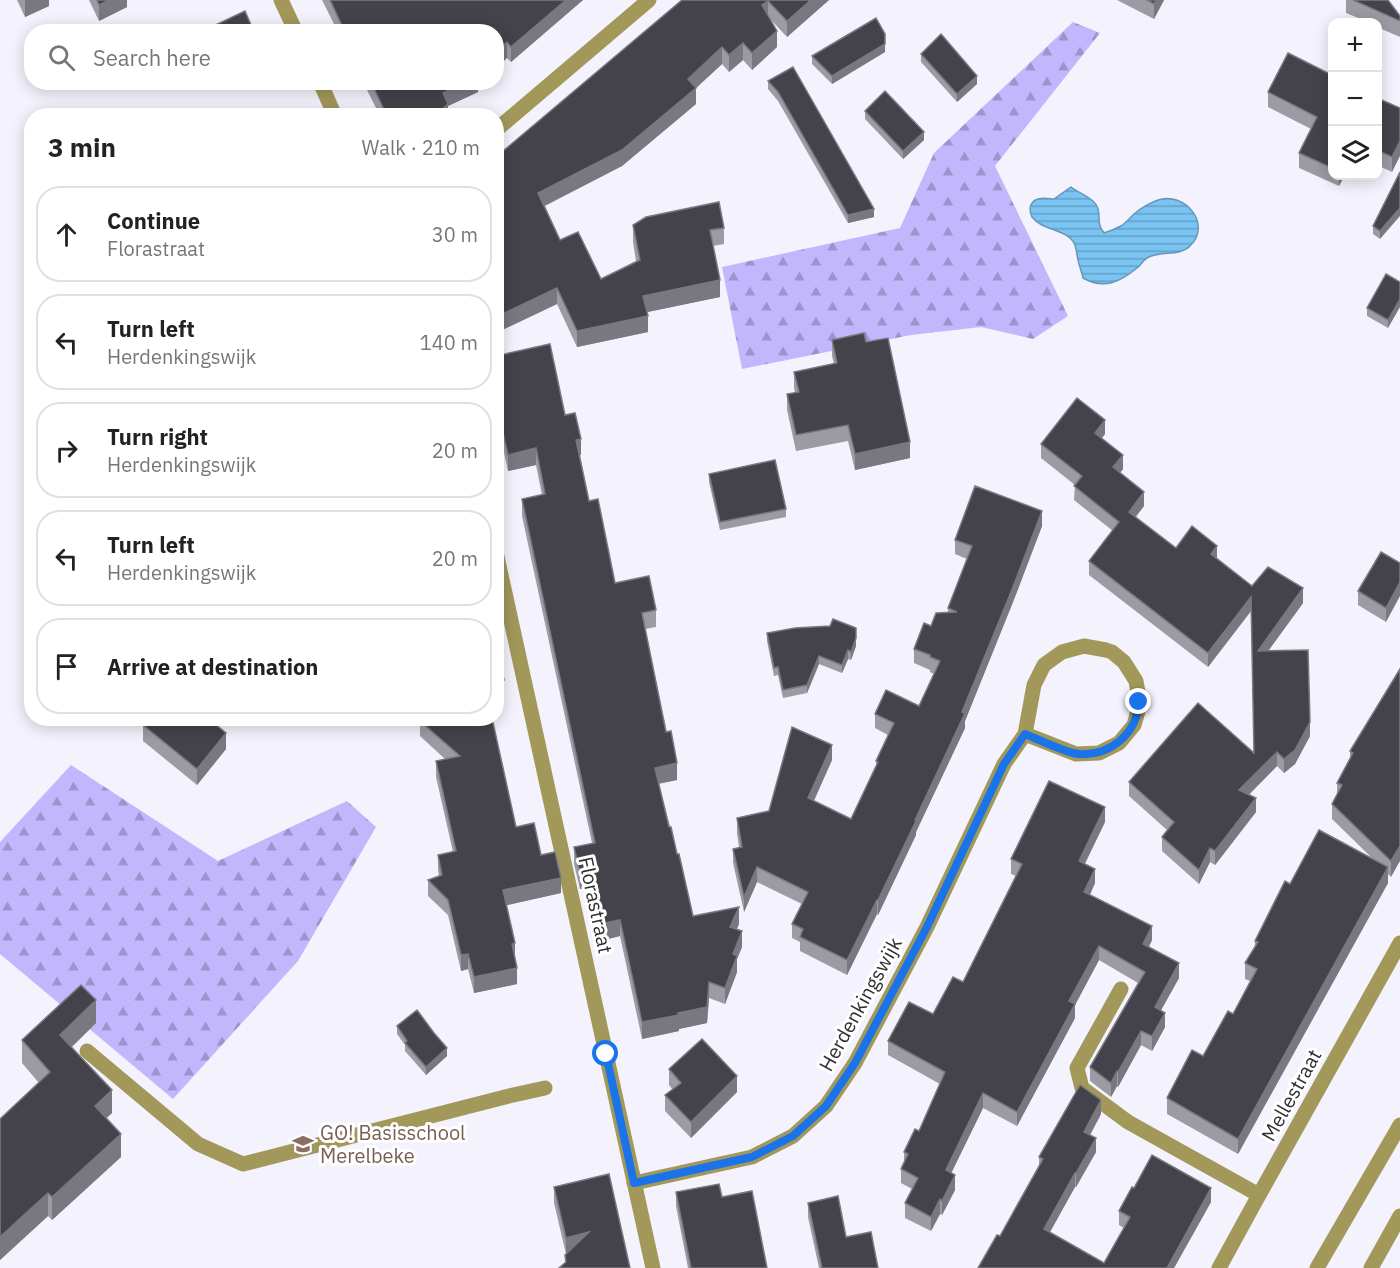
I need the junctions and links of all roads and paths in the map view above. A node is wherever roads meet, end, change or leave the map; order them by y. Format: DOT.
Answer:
graph roads {
  1 [pos="281,0"];
  2 [pos="649,0"];
  3 [pos="292,24"];
  4 [pos="324,90"];
  5 [pos="331,108"];
  6 [pos="504,123"];
  7 [pos="504,588"];
  8 [pos="1025,734"];
  9 [pos="1400,943"];
  10 [pos="1121,989"];
  11 [pos="87,1051"];
  12 [pos="545,1088"];
  13 [pos="1400,1125"];
  14 [pos="634,1183"];
  15 [pos="1258,1195"];
  16 [pos="1400,1216"];
  17 [pos="653,1268"];
  18 [pos="1219,1268"];
  19 [pos="1317,1268"];
  20 [pos="1371,1268"];
  1 -- 3 [label="street"];
  2 -- 6 [label="street"];
  4 -- 5 [label="street"];
  7 -- 14 [label="street, Florastraat"];
  8 -- 8 [label="street, Herdenkingswijk"];
  8 -- 14 [label="street, Herdenkingswijk"];
  9 -- 15 [label="street, Mellestraat"];
  10 -- 15 [label="street"];
  11 -- 12 [label="street"];
  13 -- 19 [label="street"];
  14 -- 17 [label="street, Florastraat"];
  15 -- 18 [label="street, Mellestraat"];
  16 -- 20 [label="street"];
}
